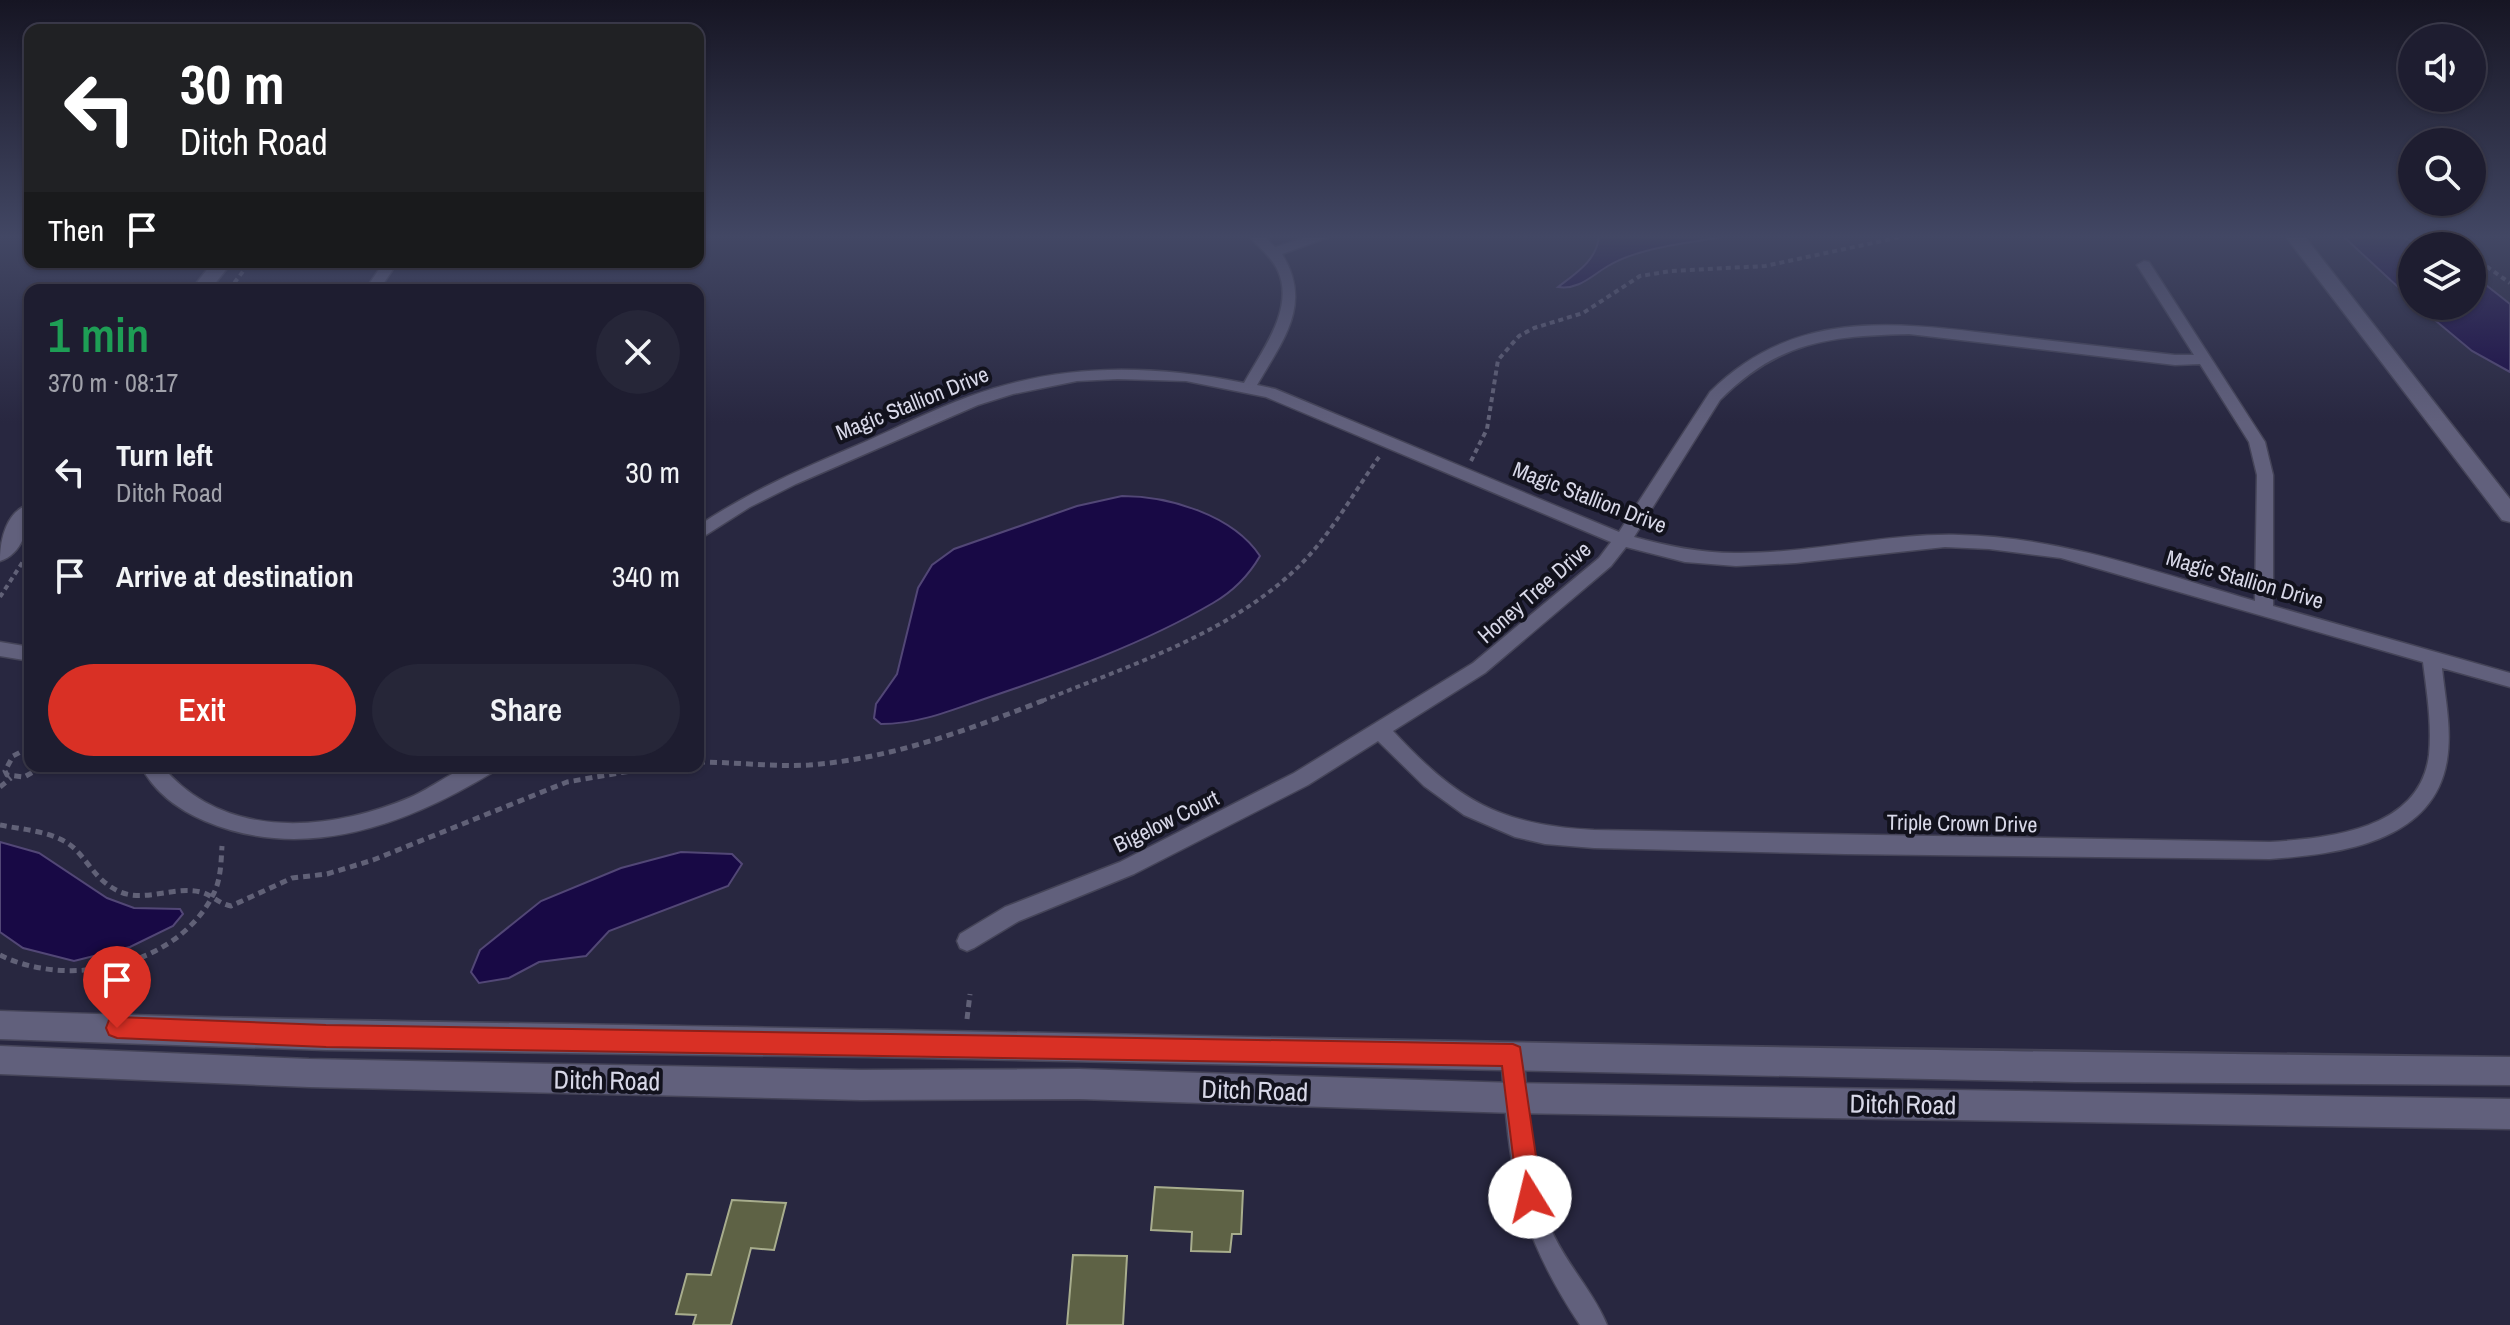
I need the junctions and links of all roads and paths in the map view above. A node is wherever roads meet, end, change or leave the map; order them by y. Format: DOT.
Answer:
graph roads {
  1 [pos="1289,299"];
  2 [pos="1605,299"];
  3 [pos="2166,299"];
  4 [pos="2343,299"];
  5 [pos="2205,359"];
  6 [pos="1249,387"];
  7 [pos="1390,443"];
  8 [pos="1463,473"];
  9 [pos="2510,514"];
  10 [pos="24,520"];
  11 [pos="704,527"];
  12 [pos="1623,540"];
  13 [pos="0,553"];
  14 [pos="24,561"];
  15 [pos="0,597"];
  16 [pos="2264,608"];
  17 [pos="0,649"];
  18 [pos="24,653"];
  19 [pos="2432,659"];
  20 [pos="2507,676"];
  21 [pos="1380,730"];
  22 [pos="24,751"];
  23 [pos="704,762"];
  24 [pos="33,772"];
  25 [pos="156,772"];
  26 [pos="477,772"];
  27 [pos="608,772"];
  28 [pos="11,778"];
  29 [pos="0,787"];
  30 [pos="0,825"];
  31 [pos="222,846"];
  32 [pos="211,899"];
  33 [pos="967,941"];
  34 [pos="0,955"];
  35 [pos="970,994"];
  36 [pos="967,1019"];
  37 [pos="0,1025"];
  38 [pos="1513,1055"];
  39 [pos="0,1060"];
  40 [pos="2510,1071"];
  41 [pos="1515,1098"];
  42 [pos="2510,1114"];
  43 [pos="1595,1325"];
  1 -- 6 [label="street"];
  2 -- 8 [label="path"];
  3 -- 5 [label="street"];
  4 -- 9 [label="street"];
  5 -- 12 [label="street, Honey Tree Drive"];
  5 -- 16 [label="street"];
  6 -- 7 [label="street, Magic Stallion Drive"];
  6 -- 11 [label="street, Magic Stallion Drive"];
  7 -- 8 [label="street, Magic Stallion Drive"];
  7 -- 23 [label="path"];
  8 -- 12 [label="street, Magic Stallion Drive"];
  10 -- 13 [label="street"];
  12 -- 16 [label="street, Magic Stallion Drive"];
  12 -- 21 [label="street, Honey Tree Drive"];
  14 -- 15 [label="path"];
  16 -- 19 [label="street, Magic Stallion Drive"];
  17 -- 18 [label="street"];
  19 -- 20 [label="street, Magic Stallion Drive"];
  19 -- 21 [label="street, Triple Crown Drive"];
  21 -- 33 [label="street, Bigelow Court"];
  22 -- 28 [label="path"];
  24 -- 28 [label="path"];
  25 -- 26 [label="street"];
  27 -- 32 [label="path"];
  28 -- 29 [label="path"];
  30 -- 32 [label="path"];
  31 -- 32 [label="path"];
  32 -- 34 [label="path"];
  35 -- 36 [label="path"];
  37 -- 38 [label="street, Ditch Road"];
  38 -- 40 [label="street, Ditch Road"];
  38 -- 41 [label="street"];
  39 -- 41 [label="street, Ditch Road"];
  41 -- 42 [label="street, Ditch Road"];
  41 -- 43 [label="street"];
}
